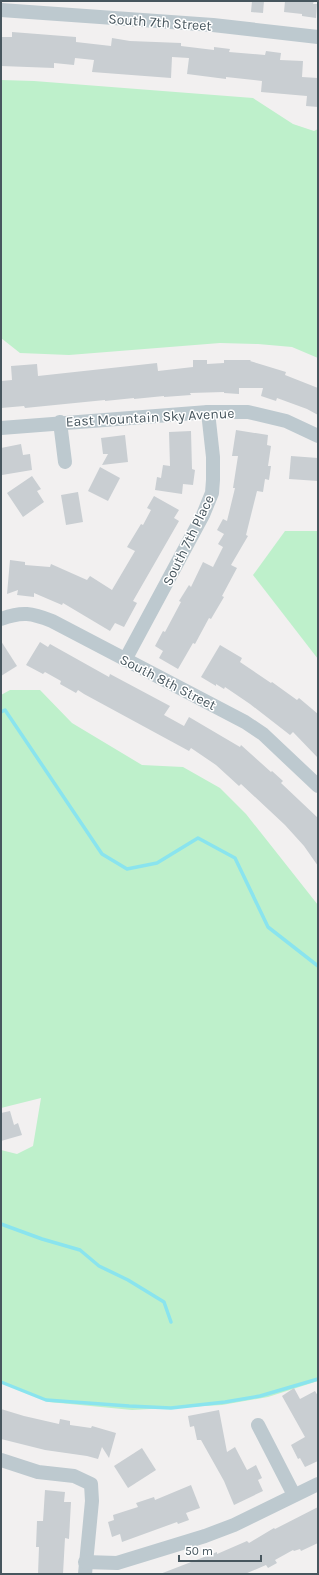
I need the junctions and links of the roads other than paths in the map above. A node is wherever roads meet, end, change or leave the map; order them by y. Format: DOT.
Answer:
graph roads {
  1 [pos="1,10"];
  2 [pos="318,38"];
  3 [pos="208,412"];
  4 [pos="60,422"];
  5 [pos="1,428"];
  6 [pos="318,436"];
  7 [pos="65,462"];
  8 [pos="1,619"];
  9 [pos="125,660"];
  10 [pos="318,786"];
  11 [pos="258,1425"];
  12 [pos="1,1460"];
  13 [pos="318,1484"];
  14 [pos="294,1495"];
  15 [pos="85,1568"];
  1 -- 2 [label="street, South 7th Street"];
  3 -- 4 [label="street, East Mountain Sky Avenue"];
  3 -- 6 [label="street, East Mountain Sky Avenue"];
  3 -- 9 [label="street, South 7th Place"];
  4 -- 5 [label="street, East Mountain Sky Avenue"];
  4 -- 7 [label="street"];
  8 -- 9 [label="street, South 8th Street"];
  9 -- 10 [label="street, South 8th Street"];
  11 -- 14 [label="street"];
  12 -- 15 [label="street"];
  13 -- 14 [label="street"];
  14 -- 15 [label="street"];
}
